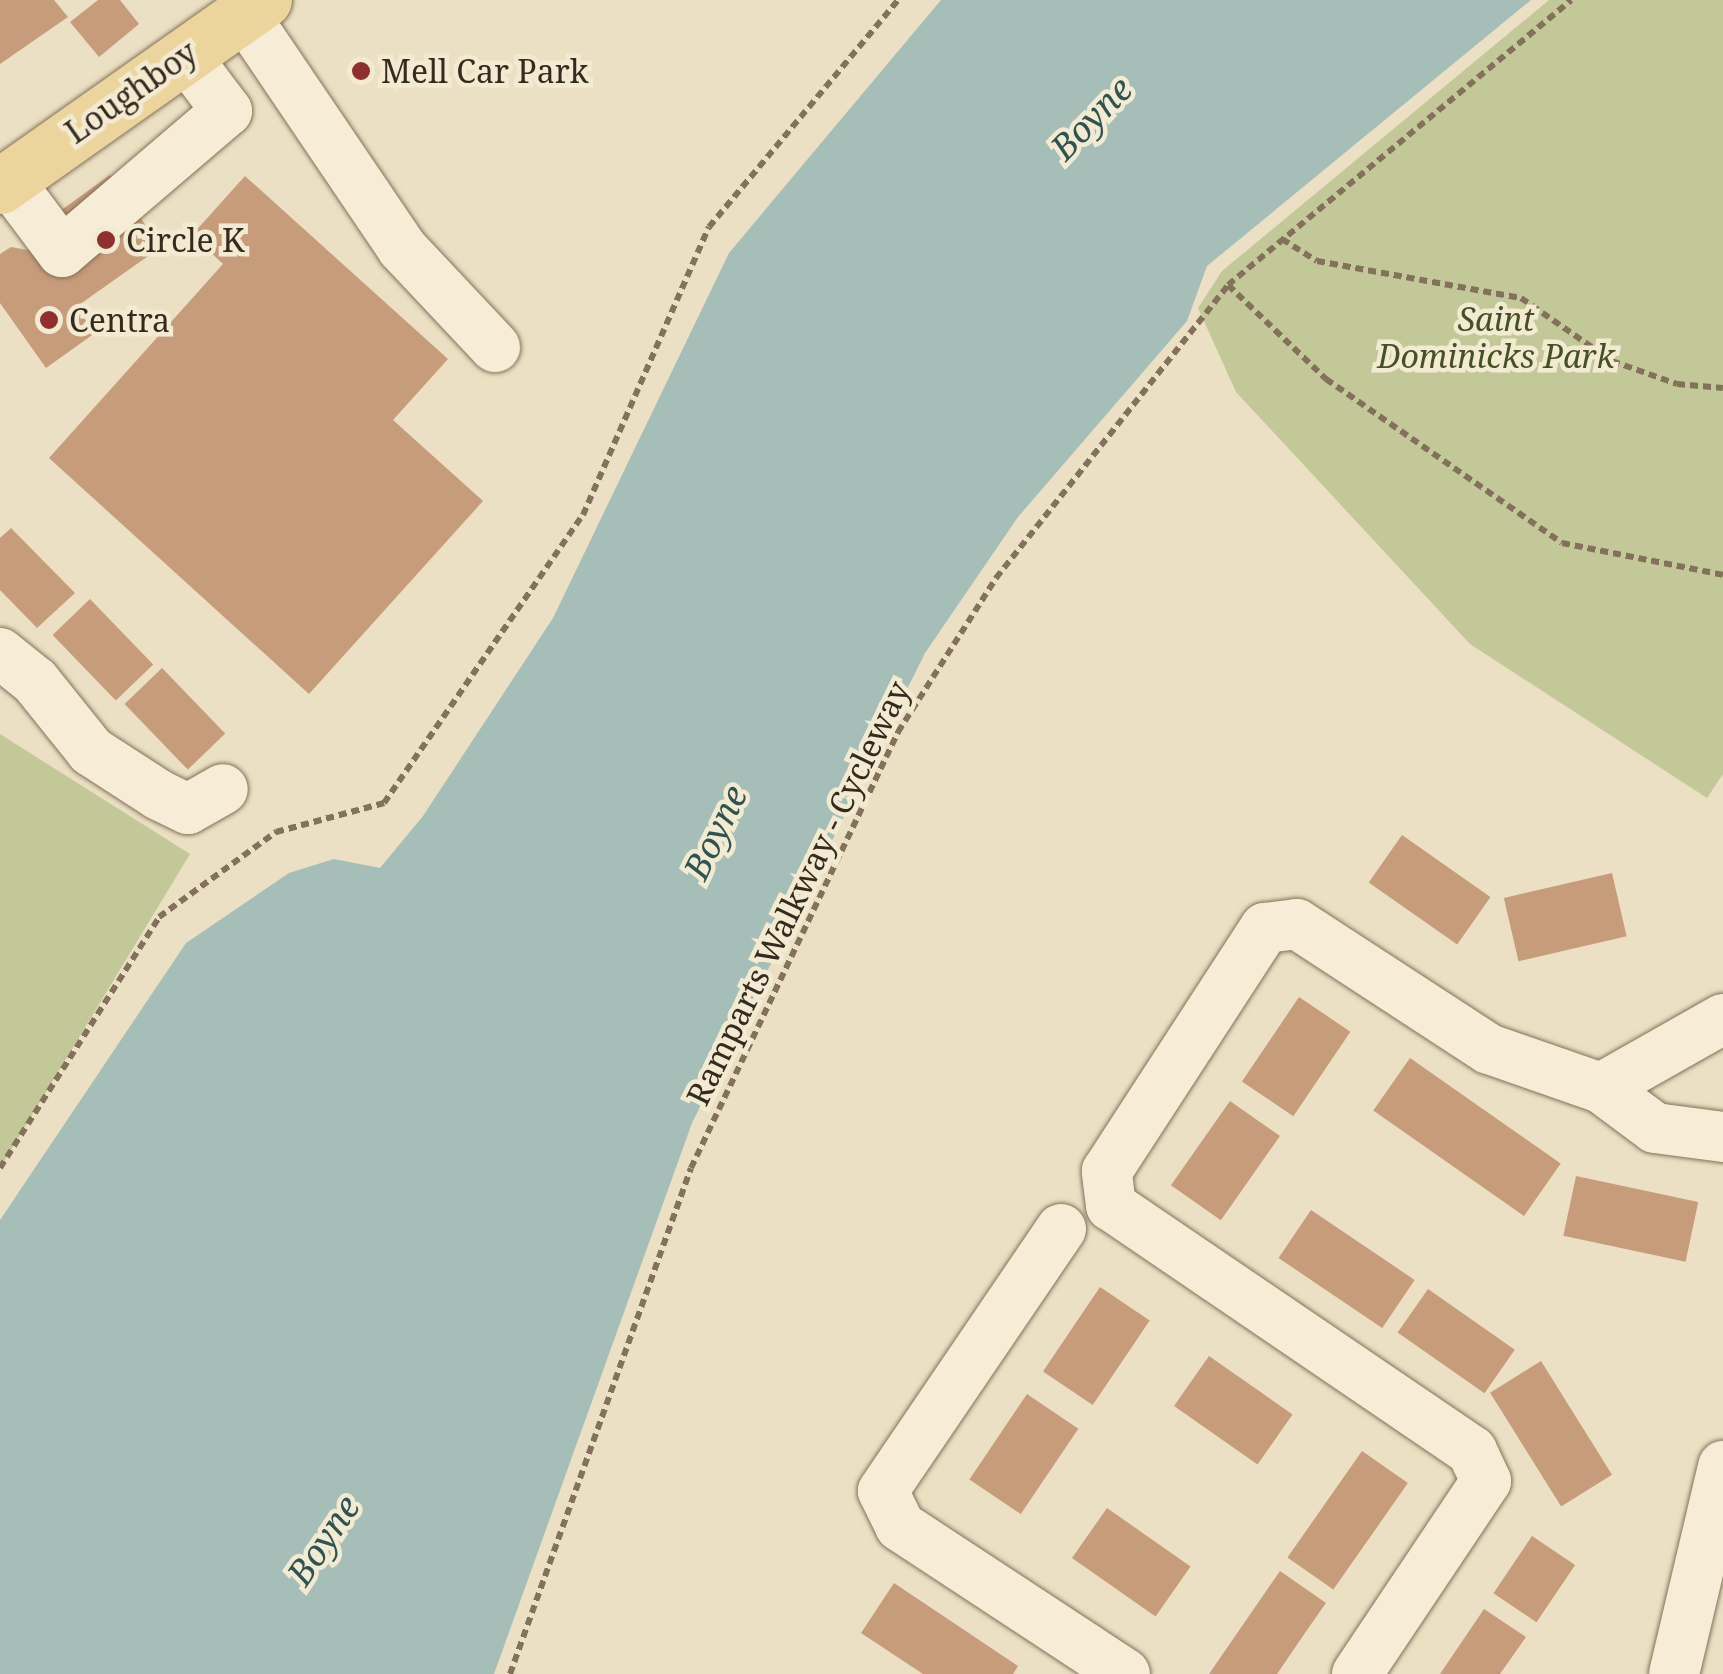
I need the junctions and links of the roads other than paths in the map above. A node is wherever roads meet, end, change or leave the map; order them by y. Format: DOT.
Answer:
graph roads {
  1 [pos="253,7"];
  2 [pos="184,54"];
  3 [pos="4,183"];
  4 [pos="495,347"];
  5 [pos="0,653"];
  6 [pos="223,790"];
  7 [pos="1723,1019"];
  8 [pos="1601,1088"];
  9 [pos="1723,1136"];
  10 [pos="1060,1230"];
  11 [pos="1723,1466"];
  12 [pos="1125,1674"];
  13 [pos="1356,1674"];
  14 [pos="1674,1674"];
  1 -- 2 [label="main road, Loughboy"];
  1 -- 4 [label="street"];
  2 -- 3 [label="main road, Loughboy"];
  2 -- 3 [label="street"];
  5 -- 6 [label="street"];
  7 -- 8 [label="street"];
  8 -- 9 [label="street"];
  8 -- 13 [label="street"];
  10 -- 12 [label="street"];
  11 -- 14 [label="street"];
}
